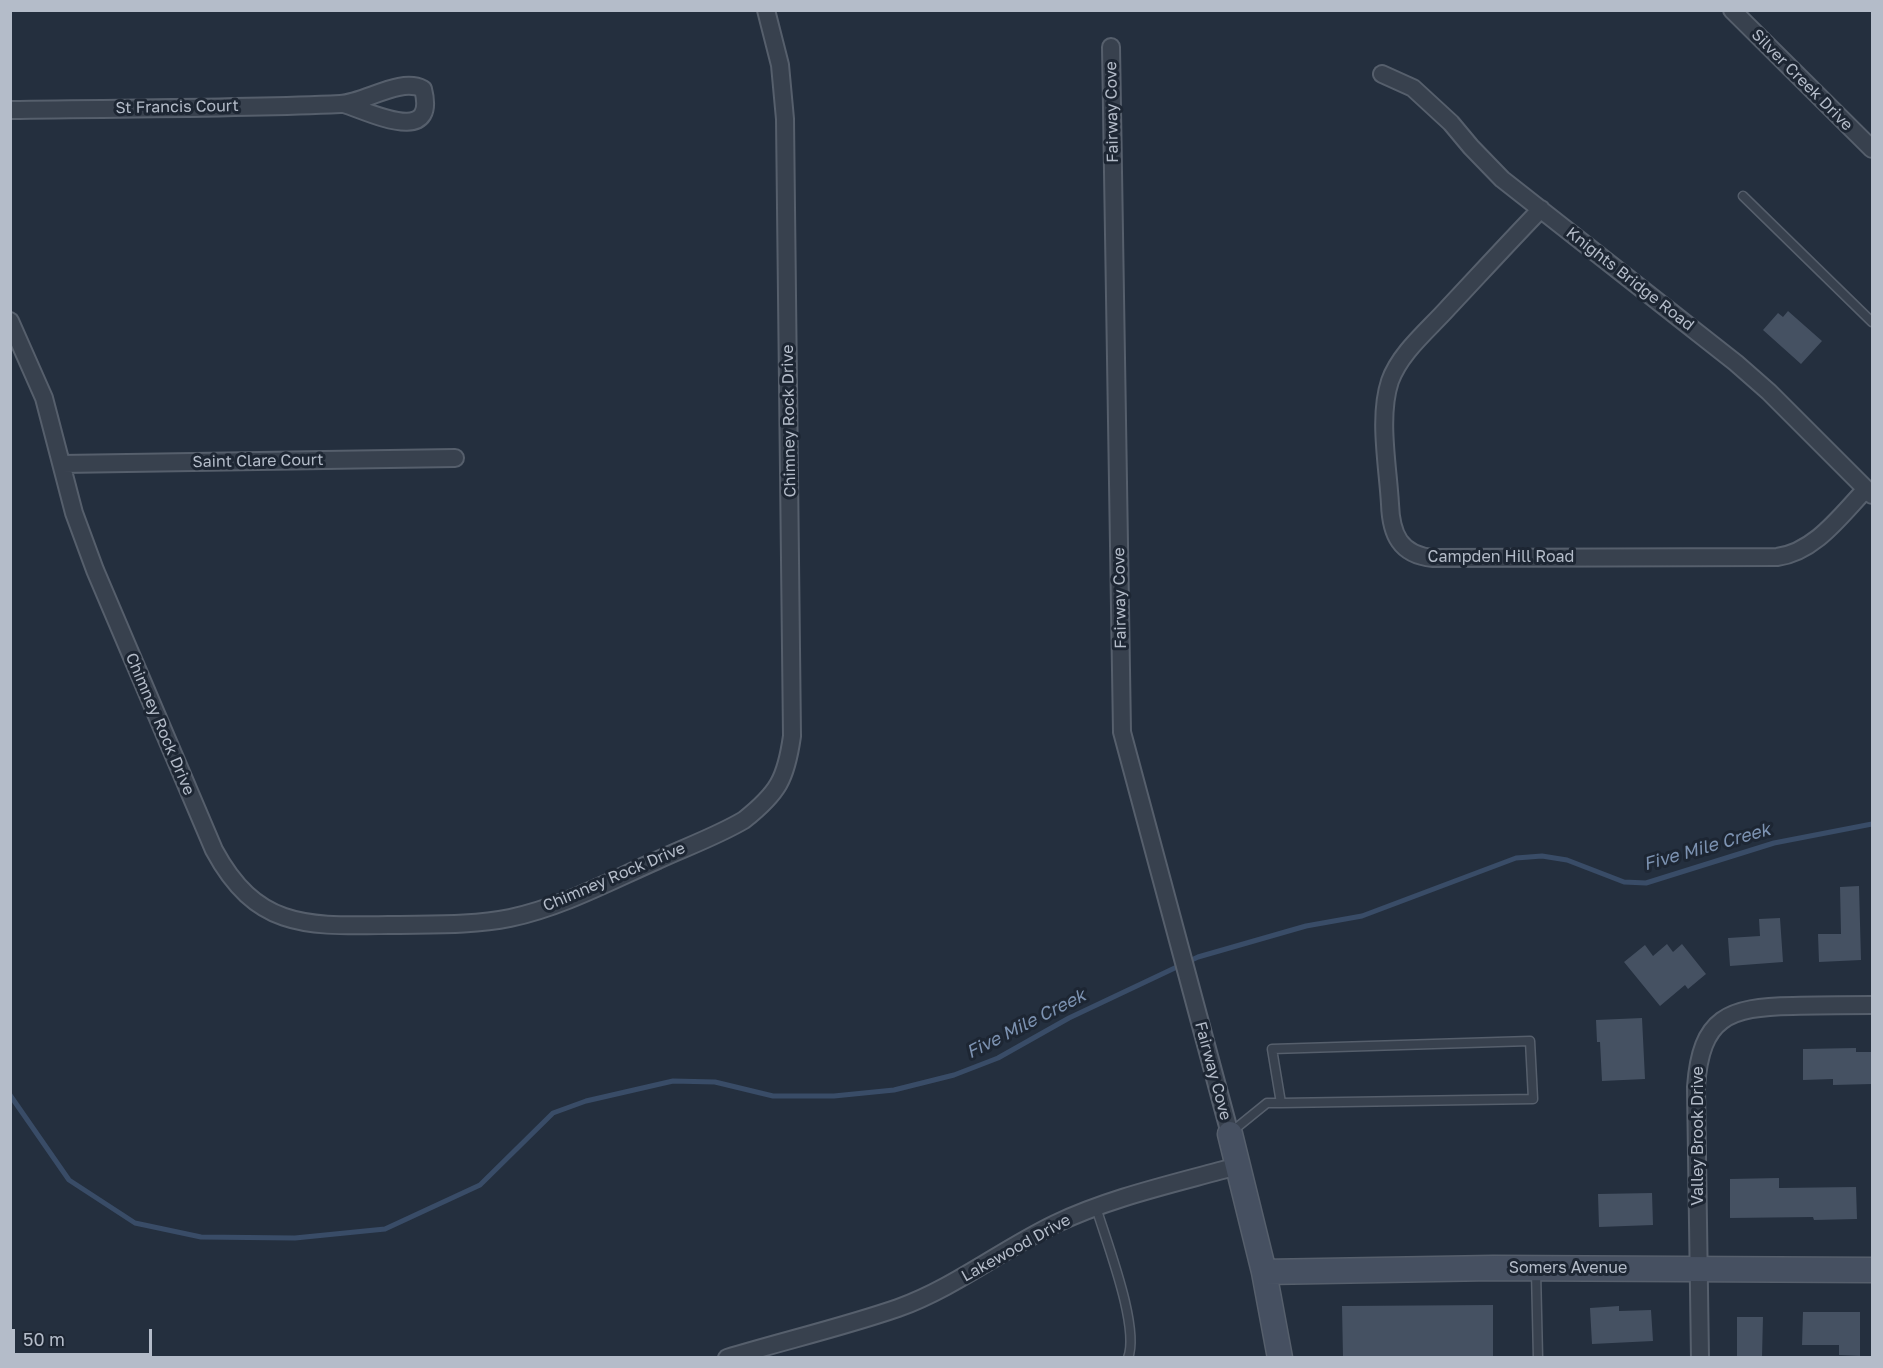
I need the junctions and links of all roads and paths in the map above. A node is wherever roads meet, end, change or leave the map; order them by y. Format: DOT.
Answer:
graph roads {
  1 [pos="766,10"];
  2 [pos="1732,10"];
  3 [pos="1112,47"];
  4 [pos="1382,75"];
  5 [pos="344,104"];
  6 [pos="10,110"];
  7 [pos="1872,149"];
  8 [pos="1743,196"];
  9 [pos="1541,208"];
  10 [pos="10,321"];
  11 [pos="1872,322"];
  12 [pos="455,458"];
  13 [pos="62,464"];
  14 [pos="1869,492"];
  15 [pos="1872,1005"];
  16 [pos="1281,1103"];
  17 [pos="1230,1134"];
  18 [pos="1237,1166"];
  19 [pos="1096,1207"];
  20 [pos="1536,1268"];
  21 [pos="1699,1268"];
  22 [pos="1872,1269"];
  23 [pos="1264,1272"];
  24 [pos="727,1358"];
  25 [pos="1128,1358"];
  26 [pos="1280,1358"];
  27 [pos="1538,1358"];
  28 [pos="1700,1358"];
  1 -- 13 [label="street, Chimney Rock Drive"];
  2 -- 7 [label="street, Silver Creek Drive"];
  3 -- 17 [label="street, Fairway Cove"];
  4 -- 9 [label="street, Knights Bridge Road"];
  5 -- 6 [label="street, St Francis Court"];
  8 -- 11 [label="lane"];
  9 -- 14 [label="street, Knights Bridge Road"];
  9 -- 14 [label="street, Campden Hill Road"];
  10 -- 13 [label="street, Chimney Rock Drive"];
  12 -- 13 [label="street, Saint Clare Court"];
  15 -- 21 [label="street, Valley Brook Drive"];
  16 -- 16 [label="lane"];
  16 -- 17 [label="lane"];
  17 -- 18 [label="street"];
  18 -- 19 [label="street, Lakewood Drive"];
  18 -- 23 [label="street"];
  19 -- 24 [label="street, Lakewood Drive"];
  19 -- 25 [label="lane"];
  20 -- 21 [label="street, Somers Avenue"];
  20 -- 23 [label="street, Somers Avenue"];
  20 -- 27 [label="lane"];
  21 -- 22 [label="street, Somers Avenue"];
  21 -- 28 [label="street, Valley Brook Drive"];
  23 -- 26 [label="street"];
}
